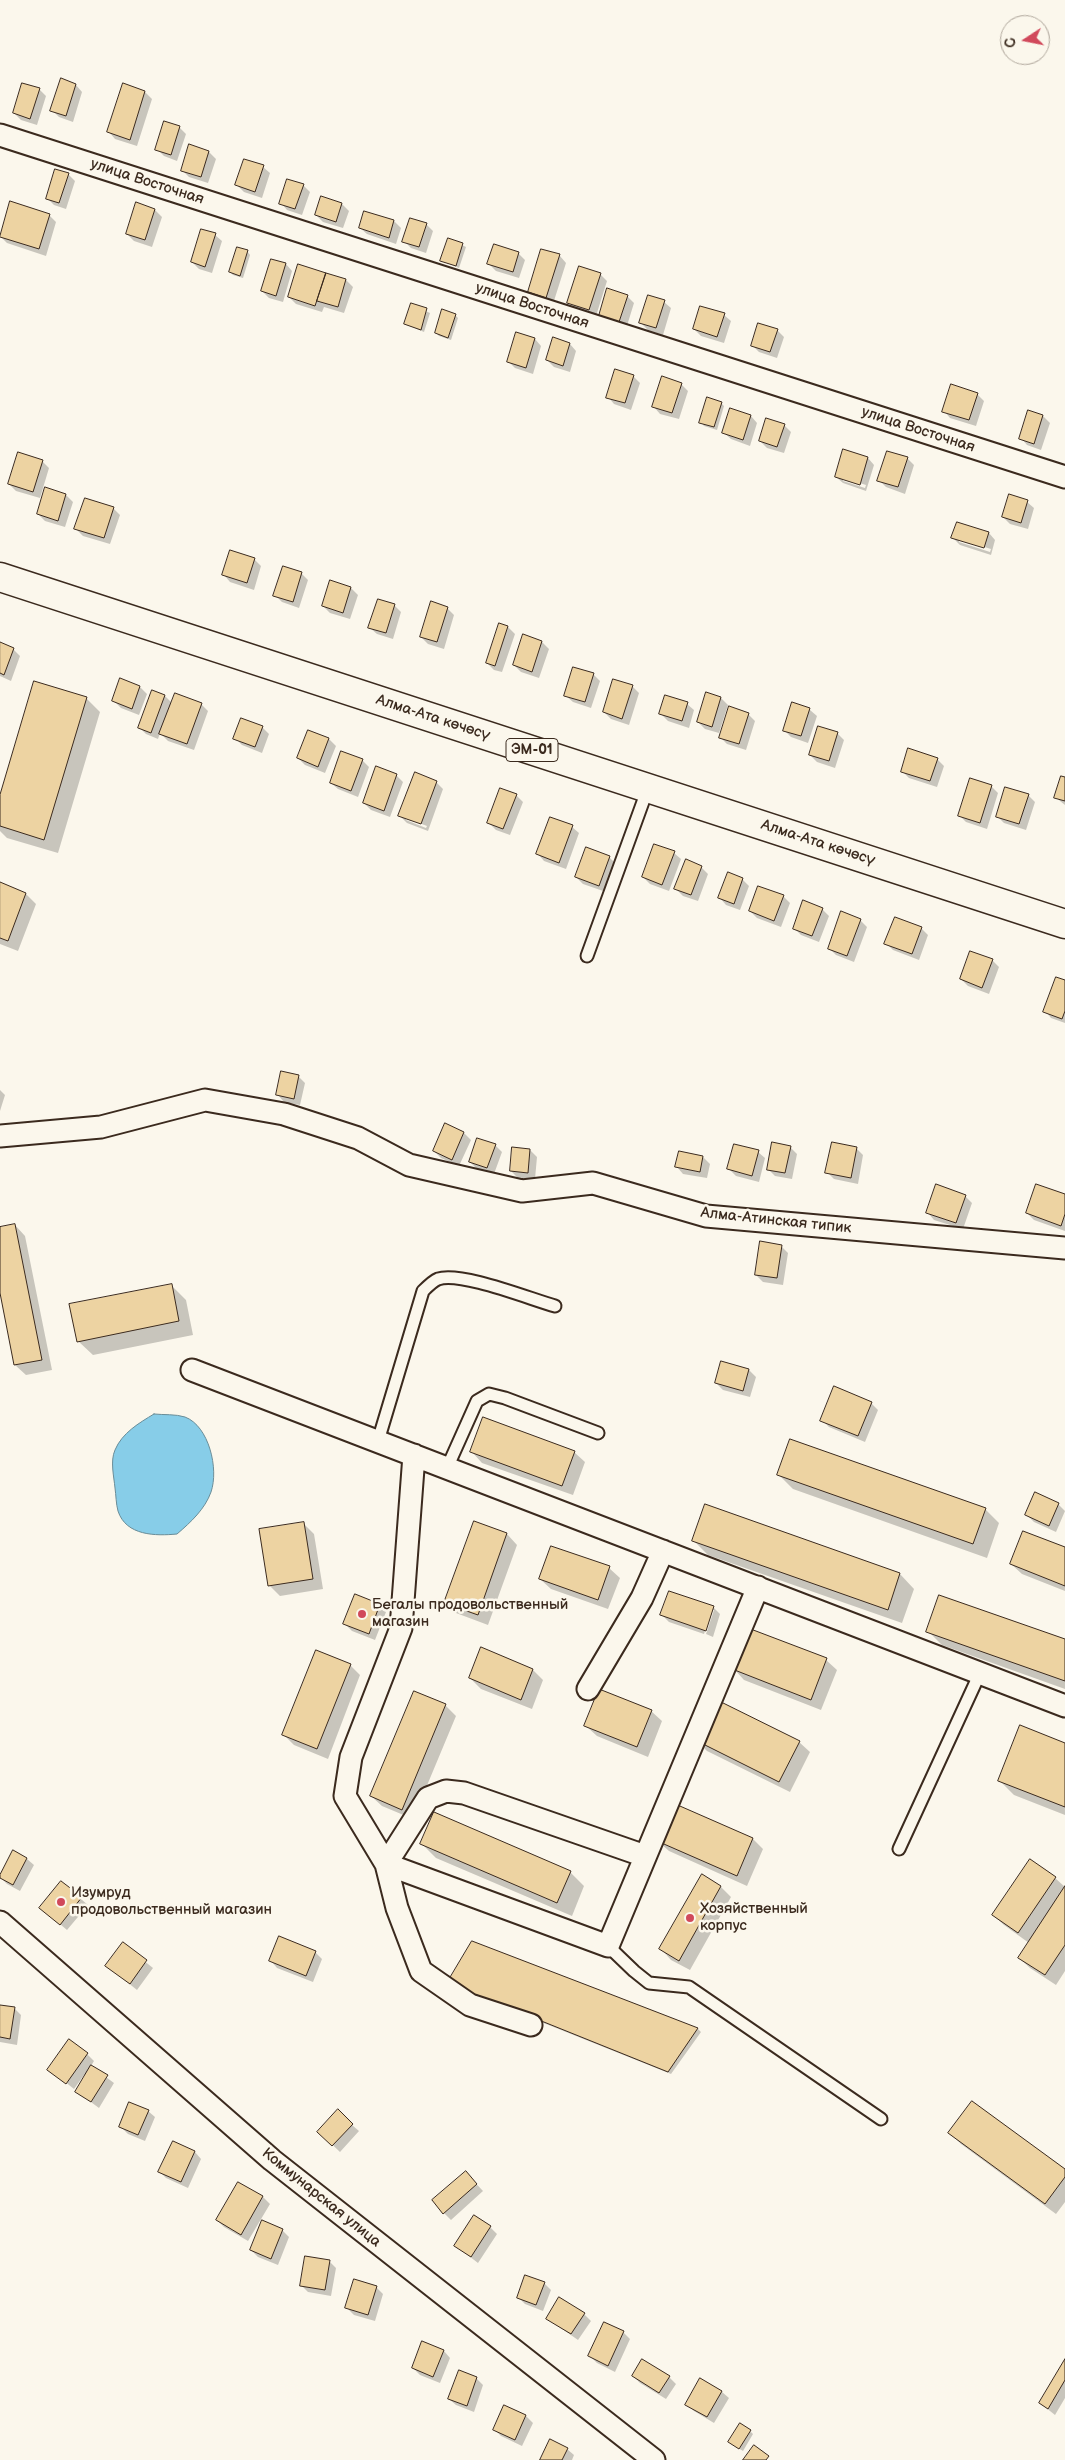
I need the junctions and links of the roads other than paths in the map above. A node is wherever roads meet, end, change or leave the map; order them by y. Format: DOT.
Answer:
graph roads {
  1 [pos="0,135"];
  2 [pos="1065,477"];
  3 [pos="0,577"];
  4 [pos="648,788"];
  5 [pos="1065,924"];
  6 [pos="587,956"];
  7 [pos="0,1136"];
  8 [pos="1065,1248"];
  9 [pos="555,1306"];
  10 [pos="192,1370"];
  11 [pos="598,1433"];
  12 [pos="378,1442"];
  13 [pos="414,1455"];
  14 [pos="447,1468"];
  15 [pos="663,1551"];
  16 [pos="758,1587"];
  17 [pos="980,1673"];
  18 [pos="588,1689"];
  19 [pos="1065,1706"];
  20 [pos="899,1849"];
  21 [pos="645,1856"];
  22 [pos="386,1864"];
  23 [pos="0,1922"];
  24 [pos="608,1946"];
  25 [pos="531,2025"];
  26 [pos="881,2119"];
  27 [pos="654,2460"];
  1 -- 2 [label="street, улица Восточная"];
  3 -- 4 [label="highway, Алма-Ата көчөсү / ЭМ-01"];
  4 -- 5 [label="highway, Алма-Ата көчөсү / ЭМ-01"];
  4 -- 6 [label="lane"];
  7 -- 8 [label="street, Алма-Атинская типик"];
  9 -- 12 [label="lane"];
  10 -- 12 [label="street"];
  11 -- 14 [label="lane"];
  12 -- 13 [label="street"];
  13 -- 14 [label="street"];
  13 -- 22 [label="street"];
  14 -- 15 [label="street"];
  15 -- 16 [label="street"];
  15 -- 18 [label="street"];
  16 -- 17 [label="street"];
  16 -- 21 [label="street"];
  17 -- 19 [label="street"];
  17 -- 20 [label="lane"];
  21 -- 22 [label="street"];
  21 -- 24 [label="street"];
  22 -- 24 [label="street"];
  22 -- 25 [label="street"];
  23 -- 27 [label="street, Коммунарская улица"];
  24 -- 26 [label="lane"];
}
